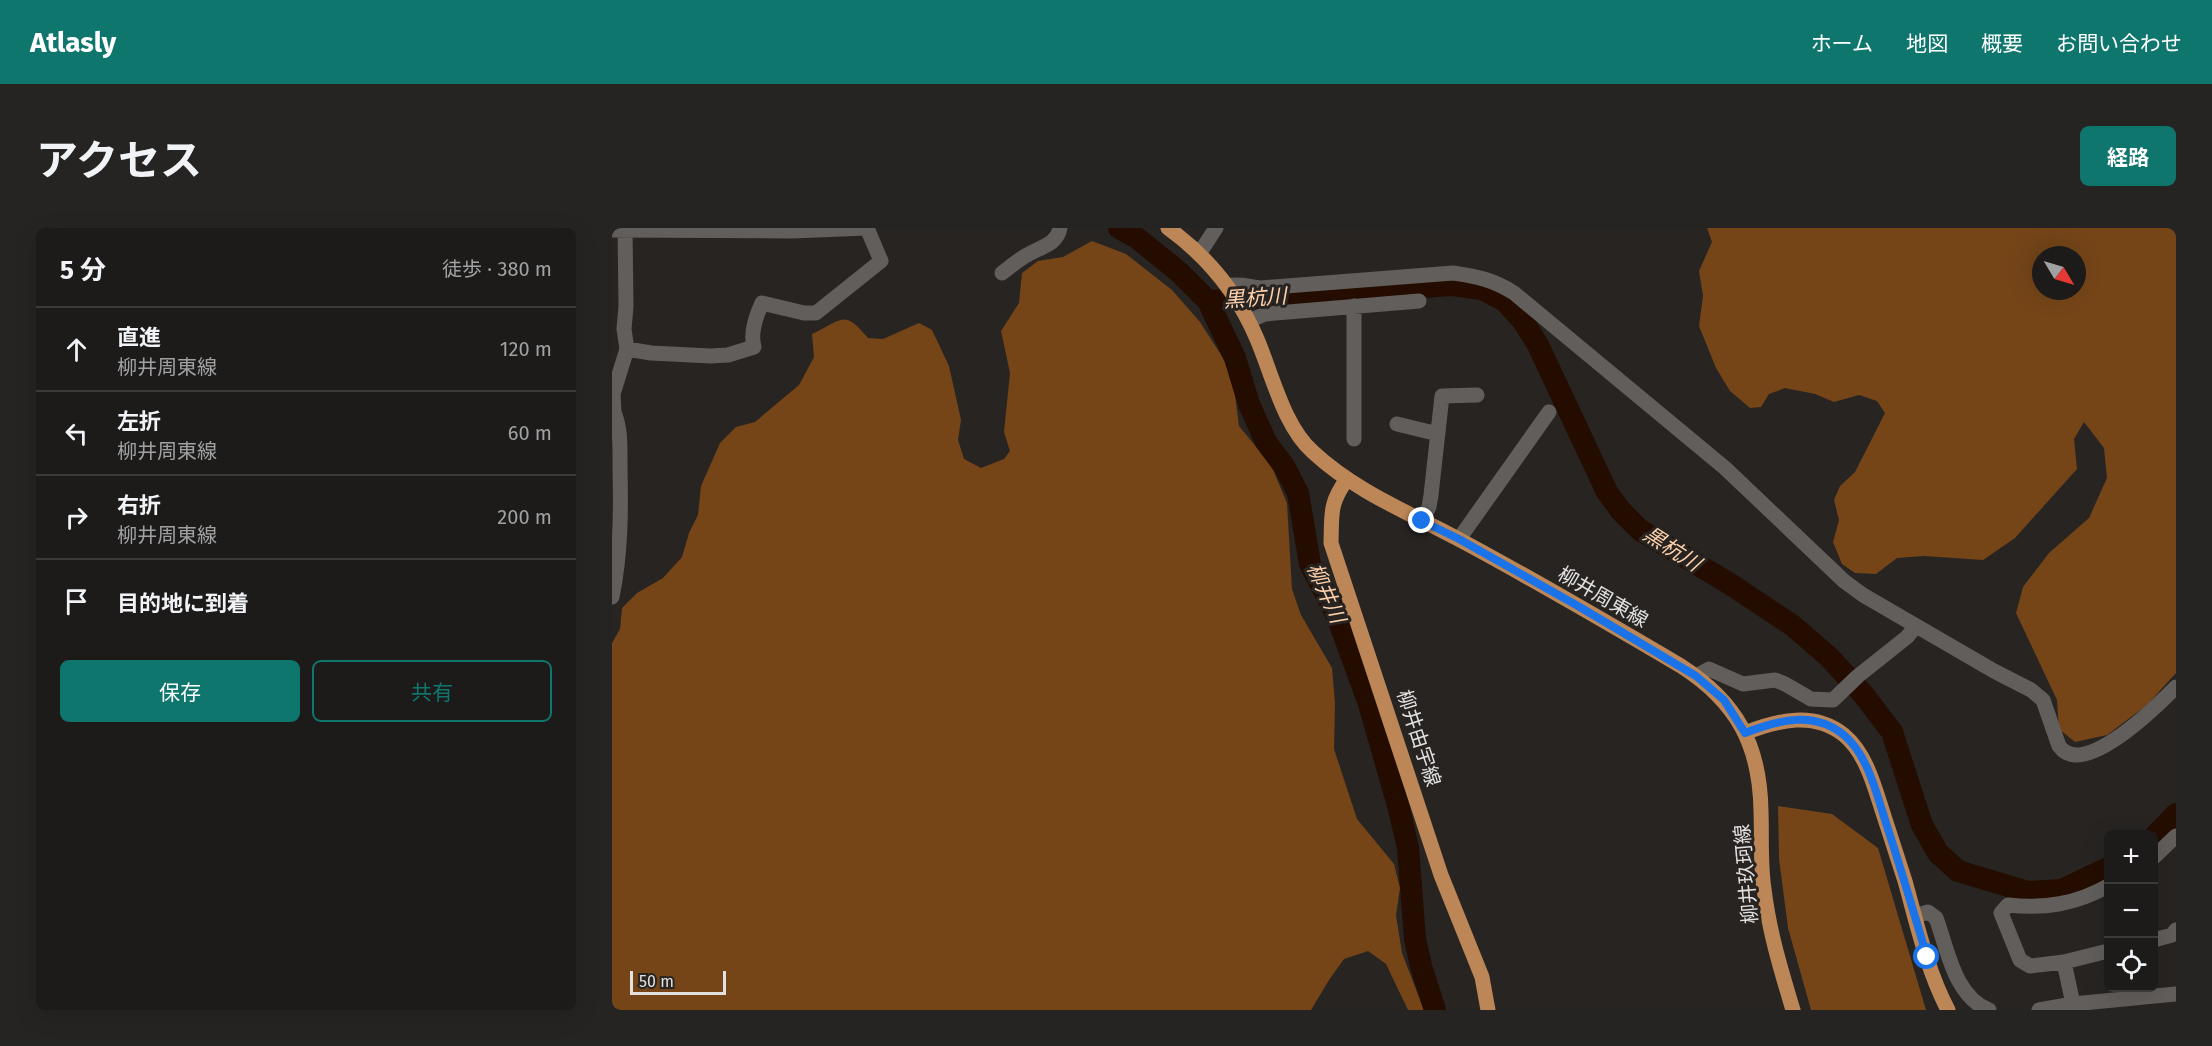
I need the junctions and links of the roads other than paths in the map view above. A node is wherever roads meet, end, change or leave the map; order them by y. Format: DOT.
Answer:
graph roads {
  1 [pos="1060,228"];
  2 [pos="1168,228"];
  3 [pos="1216,228"];
  4 [pos="621,229"];
  5 [pos="1198,255"];
  6 [pos="1002,273"];
  7 [pos="1229,287"];
  8 [pos="1419,301"];
  9 [pos="1354,306"];
  10 [pos="619,308"];
  11 [pos="1246,315"];
  12 [pos="627,349"];
  13 [pos="1477,395"];
  14 [pos="613,412"];
  15 [pos="1549,412"];
  16 [pos="1397,424"];
  17 [pos="1438,434"];
  18 [pos="1354,439"];
  19 [pos="1347,479"];
  20 [pos="1422,521"];
  21 [pos="1459,539"];
  22 [pos="612,597"];
  23 [pos="1916,626"];
  24 [pos="1696,676"];
  25 [pos="2176,687"];
  26 [pos="1745,733"];
  27 [pos="2176,836"];
  28 [pos="2158,853"];
  29 [pos="2104,889"];
  30 [pos="1915,916"];
  31 [pos="2176,930"];
  32 [pos="2158,939"];
  33 [pos="2104,952"];
  34 [pos="2064,962"];
  35 [pos="2176,994"];
  36 [pos="2073,1004"];
  37 [pos="1488,1010"];
  38 [pos="1793,1010"];
  39 [pos="1948,1010"];
  40 [pos="1989,1010"];
  41 [pos="2039,1010"];
  1 -- 6 [label="street"];
  2 -- 5 [label="main road, 柳井周東線"];
  3 -- 5 [label="street"];
  4 -- 10 [label="street"];
  4 -- 12 [label="street"];
  5 -- 7 [label="main road, 柳井周東線"];
  7 -- 11 [label="main road, 柳井周東線"];
  7 -- 23 [label="street"];
  8 -- 9 [label="street"];
  9 -- 11 [label="street"];
  9 -- 18 [label="street"];
  10 -- 12 [label="street"];
  11 -- 19 [label="main road, 柳井周東線"];
  12 -- 14 [label="street"];
  13 -- 17 [label="street"];
  14 -- 22 [label="street"];
  15 -- 21 [label="street"];
  16 -- 17 [label="street"];
  17 -- 20 [label="street"];
  19 -- 20 [label="main road, 柳井周東線"];
  19 -- 37 [label="main road, 柳井由宇線"];
  20 -- 21 [label="main road, 柳井周東線"];
  21 -- 24 [label="main road, 柳井周東線"];
  23 -- 24 [label="street"];
  23 -- 25 [label="street"];
  24 -- 26 [label="main road, 柳井周東線"];
  26 -- 30 [label="main road"];
  26 -- 38 [label="main road, 柳井玖珂線"];
  27 -- 28 [label="street"];
  29 -- 34 [label="street"];
  30 -- 39 [label="main road"];
  30 -- 40 [label="street"];
  31 -- 32 [label="street"];
  33 -- 34 [label="street"];
  34 -- 36 [label="street"];
  35 -- 36 [label="street"];
  36 -- 41 [label="street"];
}
